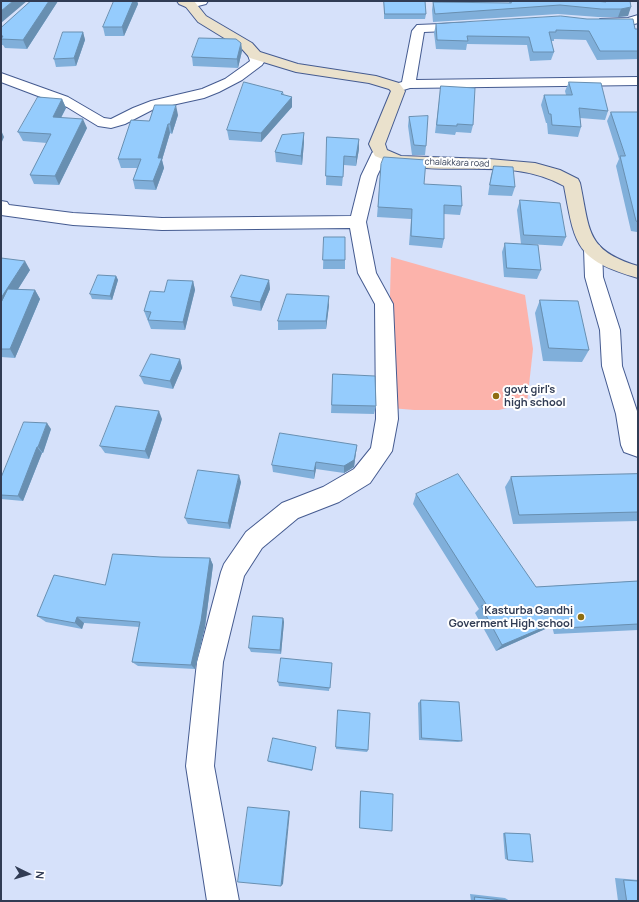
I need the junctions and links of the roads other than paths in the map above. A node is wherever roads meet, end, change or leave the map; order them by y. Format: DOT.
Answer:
graph roads {
  1 [pos="192,2"];
  2 [pos="638,19"];
  3 [pos="592,22"];
  4 [pos="479,26"];
  5 [pos="256,55"];
  6 [pos="1,77"];
  7 [pos="638,81"];
  8 [pos="403,86"];
  9 [pos="380,153"];
  10 [pos="2,210"];
  11 [pos="358,222"];
  12 [pos="594,249"];
  13 [pos="638,272"];
  14 [pos="638,448"];
  15 [pos="224,901"];
  1 -- 5 [label="main road"];
  2 -- 3 [label="street"];
  4 -- 8 [label="street"];
  5 -- 6 [label="street"];
  5 -- 8 [label="main road"];
  7 -- 8 [label="street"];
  8 -- 9 [label="main road"];
  9 -- 11 [label="street"];
  9 -- 12 [label="main road, chalakkara road"];
  10 -- 11 [label="street"];
  11 -- 15 [label="street"];
  12 -- 13 [label="main road, chalakkara road"];
  12 -- 14 [label="street"];
}
